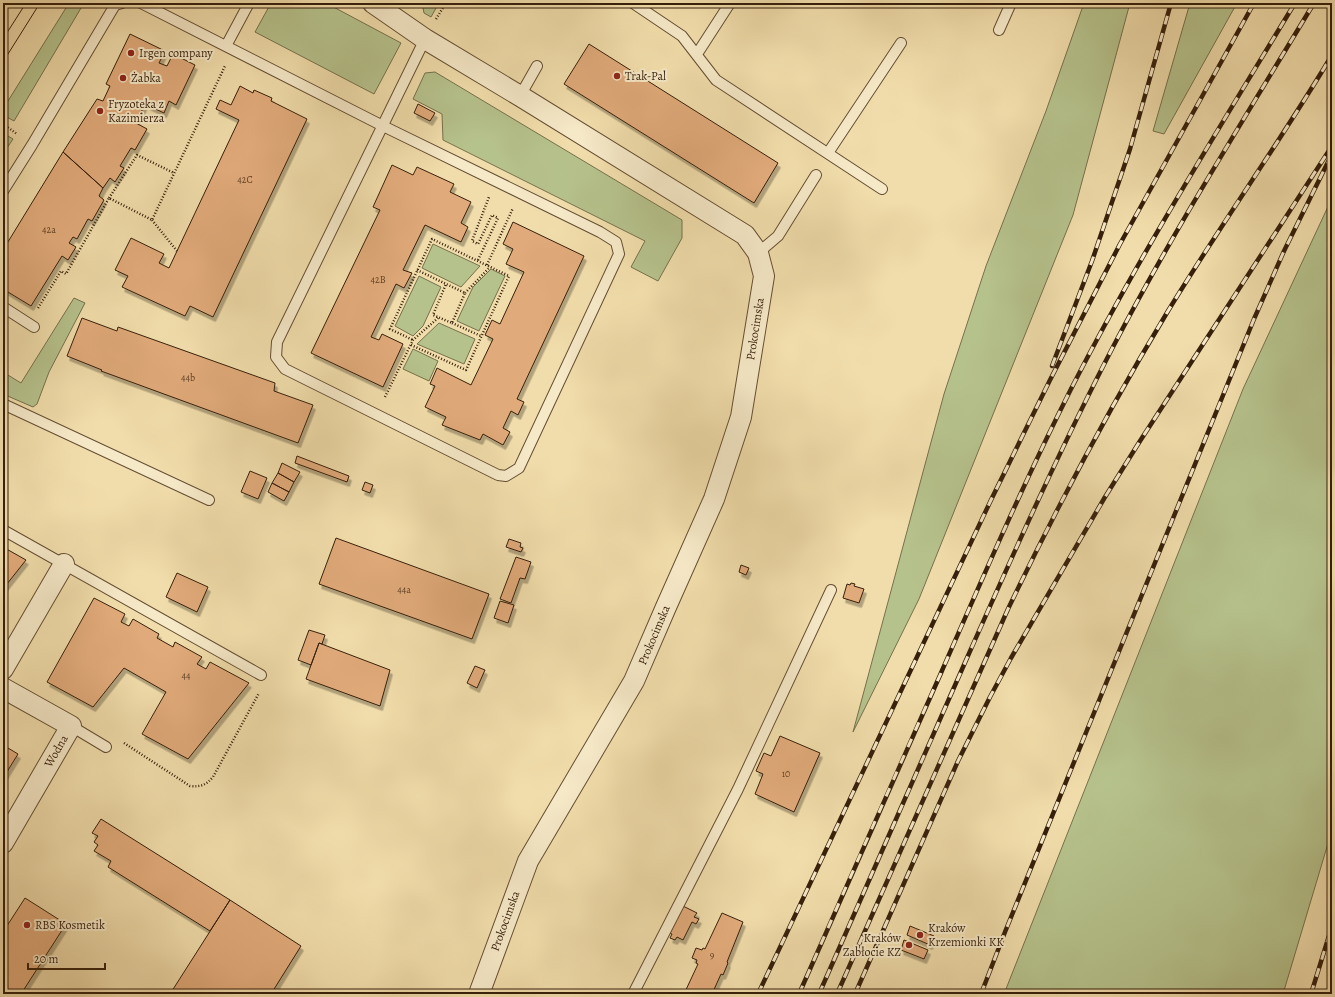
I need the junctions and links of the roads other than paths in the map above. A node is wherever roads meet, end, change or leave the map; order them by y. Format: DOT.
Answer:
graph roads {
  1 [pos="122,3"];
  2 [pos="141,3"];
  3 [pos="249,3"];
  4 [pos="372,3"];
  5 [pos="633,3"];
  6 [pos="730,3"];
  7 [pos="1011,3"];
  8 [pos="999,30"];
  9 [pos="429,31"];
  10 [pos="901,42"];
  11 [pos="230,47"];
  12 [pos="697,54"];
  13 [pos="537,66"];
  14 [pos="520,96"];
  15 [pos="383,126"];
  16 [pos="828,153"];
  17 [pos="816,175"];
  18 [pos="882,189"];
  19 [pos="3,191"];
  20 [pos="758,253"];
  21 [pos="3,308"];
  22 [pos="31,325"];
  23 [pos="3,404"];
  24 [pos="209,500"];
  25 [pos="3,530"];
  26 [pos="64,564"];
  27 [pos="831,590"];
  28 [pos="3,669"];
  29 [pos="261,675"];
  30 [pos="3,688"];
  31 [pos="70,726"];
  32 [pos="106,747"];
  33 [pos="3,842"];
  34 [pos="479,994"];
  35 [pos="632,994"];
  1 -- 19 [label="lane"];
  2 -- 11 [label="lane"];
  3 -- 11 [label="lane"];
  4 -- 9 [label="street"];
  5 -- 12 [label="lane"];
  6 -- 12 [label="lane"];
  7 -- 8 [label="lane"];
  9 -- 14 [label="street"];
  9 -- 15 [label="lane"];
  10 -- 16 [label="lane"];
  11 -- 15 [label="lane"];
  12 -- 16 [label="lane"];
  13 -- 14 [label="lane"];
  14 -- 20 [label="street"];
  15 -- 15 [label="lane"];
  16 -- 18 [label="lane"];
  17 -- 20 [label="lane"];
  20 -- 34 [label="street, Prokocimska"];
  21 -- 22 [label="lane"];
  23 -- 24 [label="lane"];
  25 -- 26 [label="lane"];
  26 -- 28 [label="street"];
  26 -- 29 [label="lane"];
  27 -- 35 [label="lane"];
  30 -- 31 [label="street, Wodna"];
  31 -- 32 [label="lane"];
  31 -- 33 [label="street, Wodna"];
}
